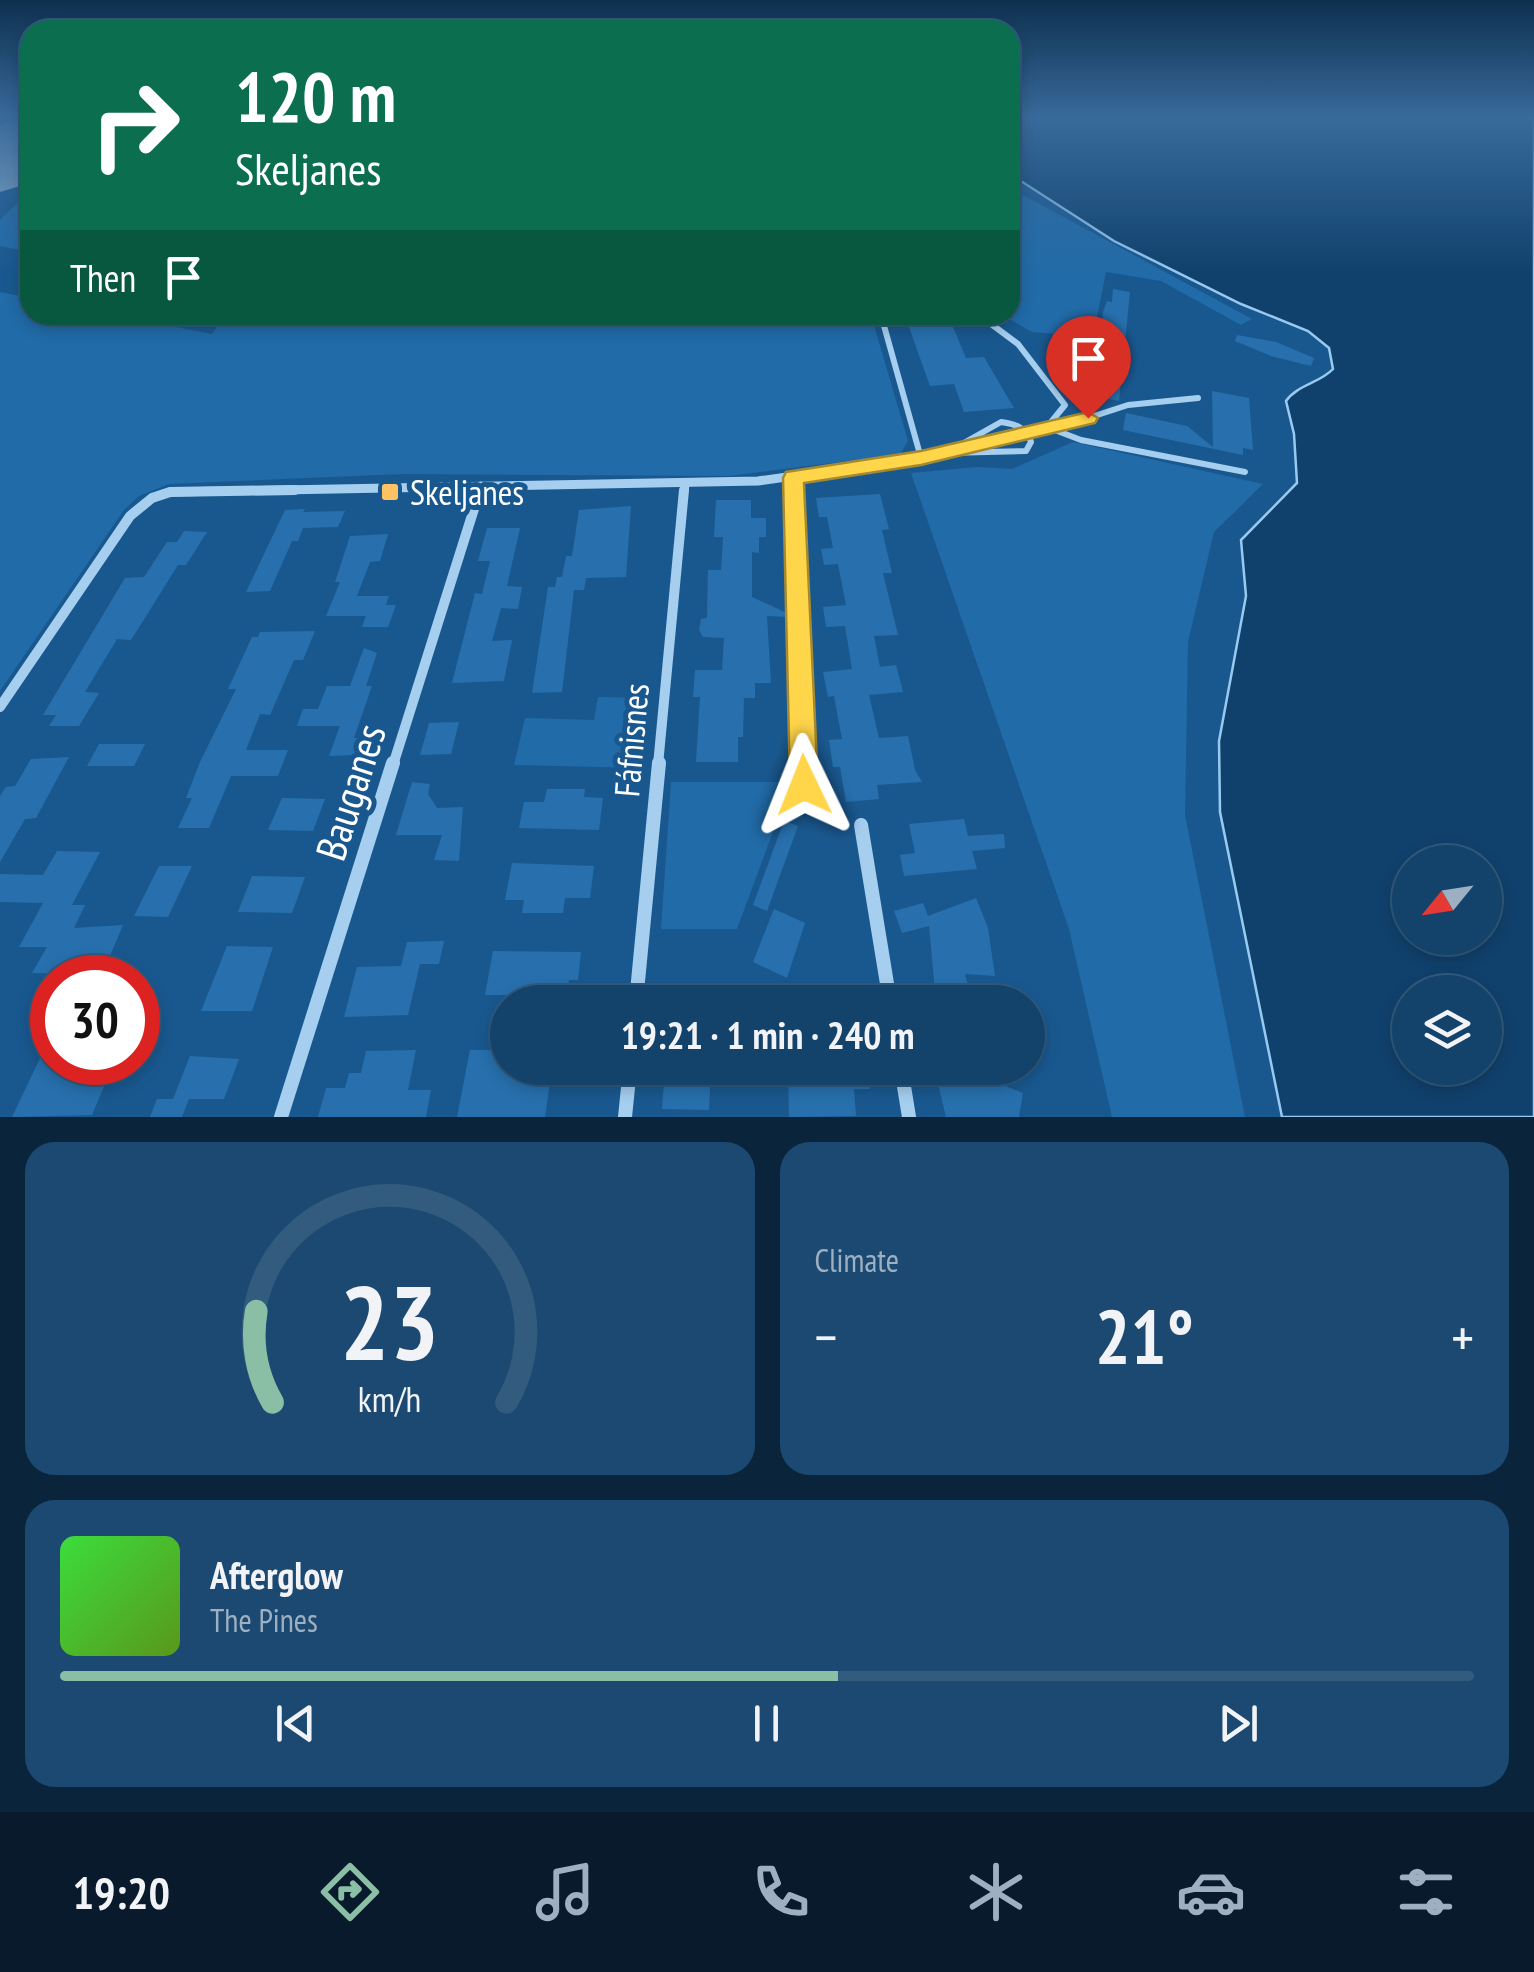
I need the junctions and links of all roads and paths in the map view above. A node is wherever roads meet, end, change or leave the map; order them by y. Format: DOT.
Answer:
graph roads {
  1 [pos="884,325"];
  2 [pos="992,325"];
  3 [pos="1198,398"];
  4 [pos="1088,418"];
  5 [pos="1047,427"];
  6 [pos="1028,432"];
  7 [pos="946,453"];
  8 [pos="921,458"];
  9 [pos="1244,472"];
  10 [pos="794,478"];
  11 [pos="685,484"];
  12 [pos="481,486"];
  13 [pos="0,707"];
  14 [pos="804,785"];
  15 [pos="861,825"];
  16 [pos="638,985"];
  17 [pos="887,985"];
  18 [pos="628,1085"];
  19 [pos="904,1085"];
  20 [pos="280,1117"];
  21 [pos="625,1117"];
  22 [pos="909,1117"];
  1 -- 8 [label="lane"];
  2 -- 5 [label="lane"];
  3 -- 4 [label="lane"];
  4 -- 5 [label="street"];
  5 -- 6 [label="street"];
  5 -- 9 [label="lane"];
  6 -- 7 [label="street"];
  6 -- 7 [label="lane"];
  6 -- 7 [label="lane"];
  7 -- 8 [label="street"];
  8 -- 10 [label="street"];
  10 -- 11 [label="street"];
  10 -- 14 [label="street"];
  11 -- 12 [label="street"];
  11 -- 16 [label="street, Fáfnisnes"];
  12 -- 13 [label="street"];
  12 -- 20 [label="street, Bauganes"];
  15 -- 17 [label="street"];
  18 -- 21 [label="street"];
  19 -- 22 [label="street"];
}
